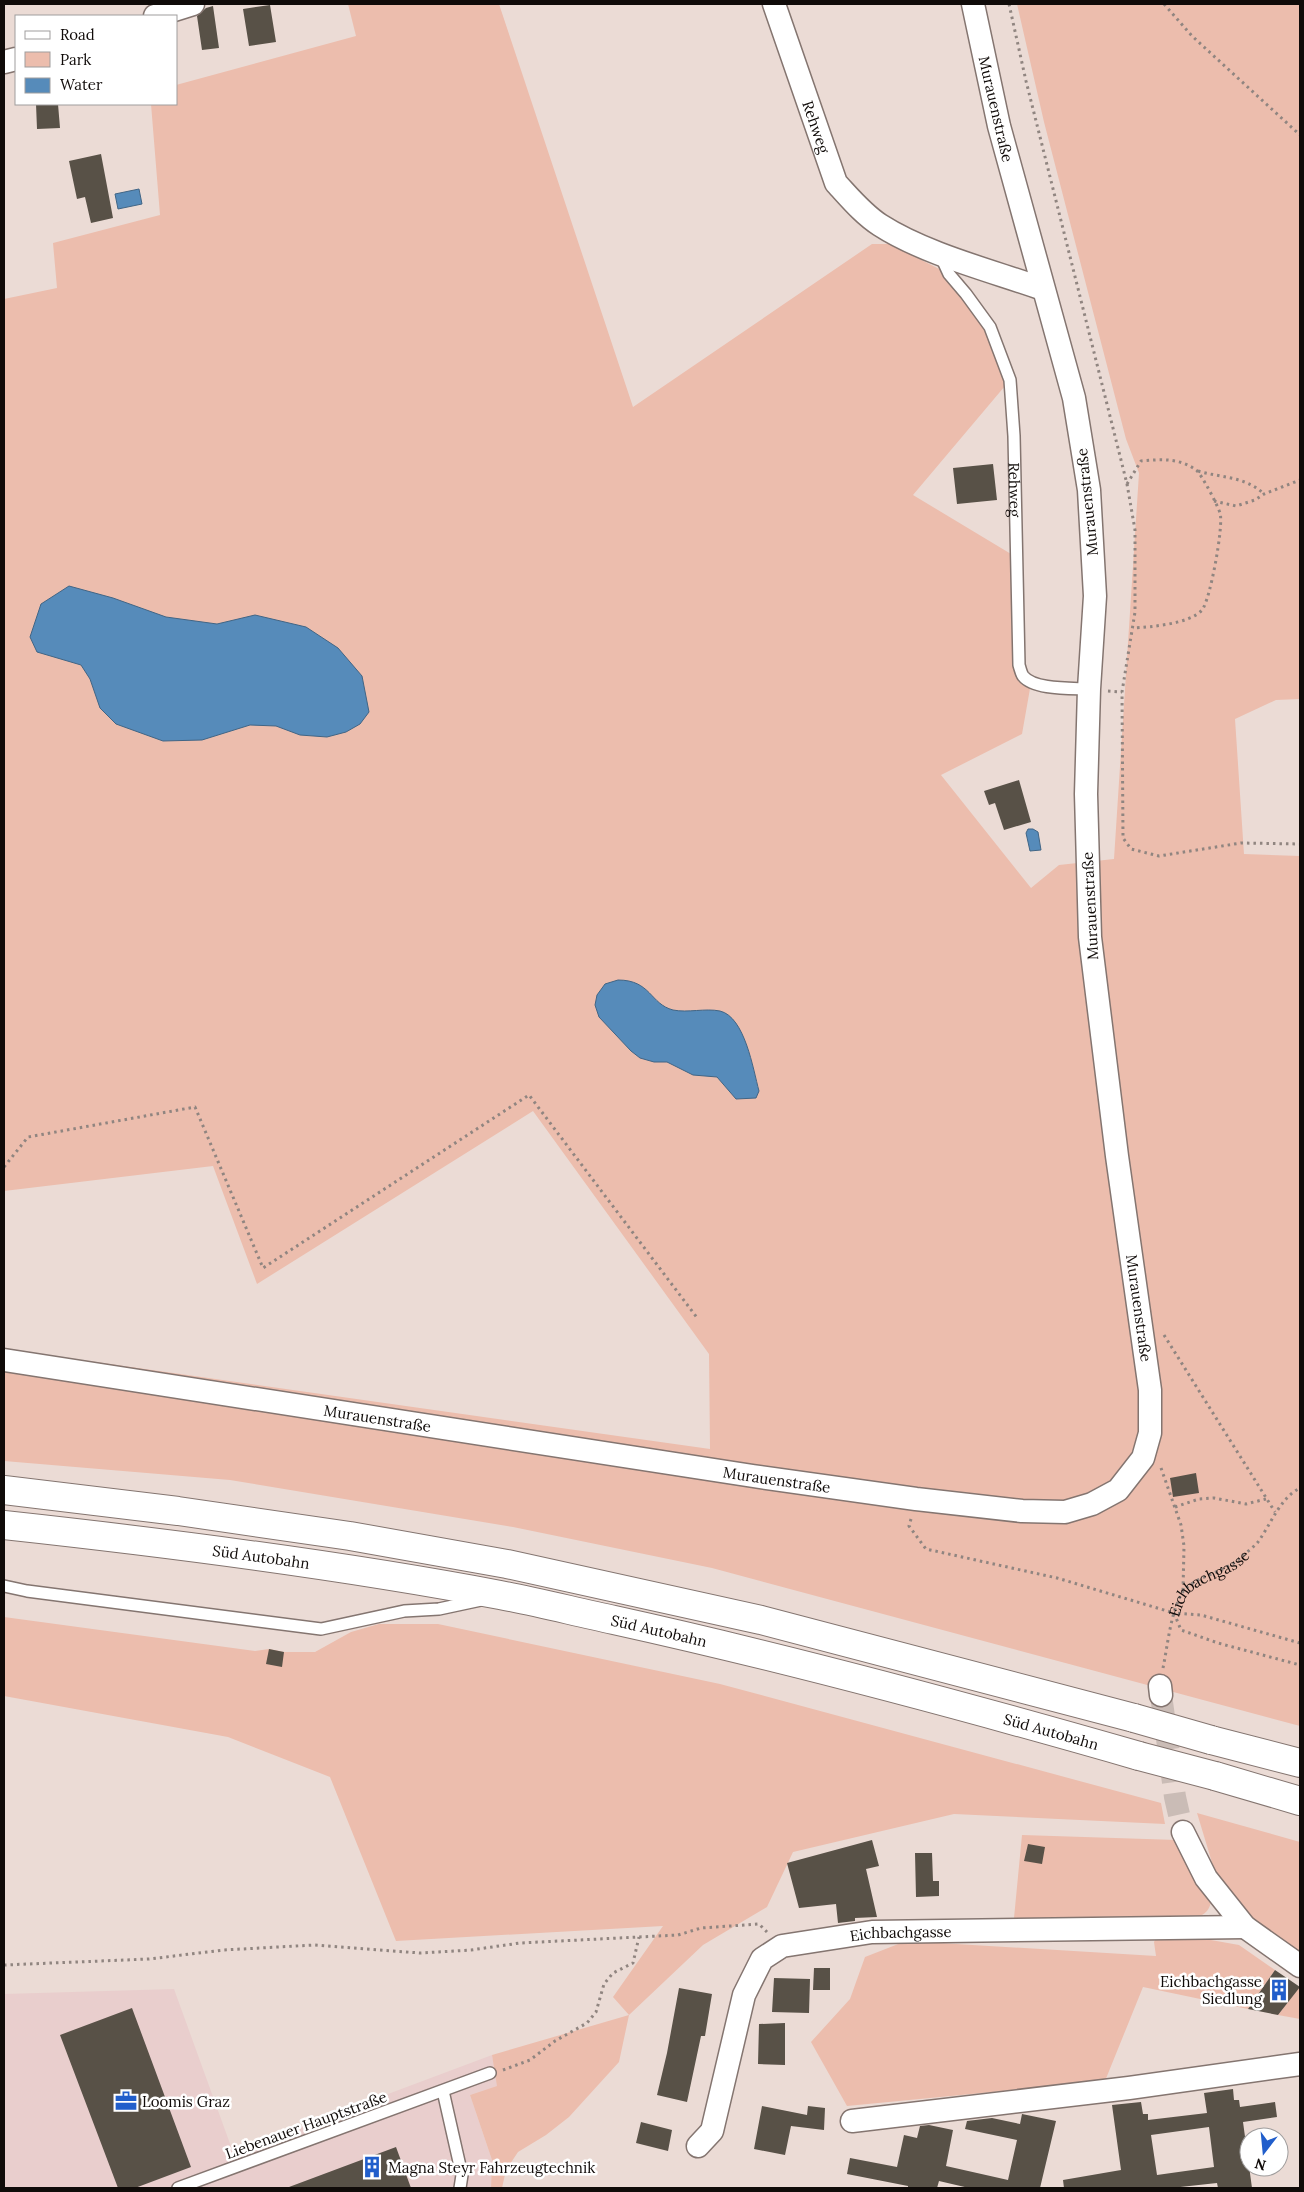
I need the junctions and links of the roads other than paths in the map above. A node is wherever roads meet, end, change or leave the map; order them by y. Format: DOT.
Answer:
graph roads {
  1 [pos="193,4"];
  2 [pos="774,4"];
  3 [pos="973,4"];
  4 [pos="158,15"];
  5 [pos="944,254"];
  6 [pos="1043,289"];
  7 [pos="1099,690"];
  8 [pos="4,1360"];
  9 [pos="5,1490"];
  10 [pos="4,1525"];
  11 [pos="4,1586"];
  12 [pos="501,1595"];
  13 [pos="1300,1763"];
  14 [pos="1300,1801"];
  15 [pos="1183,1832"];
  16 [pos="1245,1927"];
  17 [pos="1300,1966"];
  18 [pos="1300,2064"];
  19 [pos="490,2073"];
  20 [pos="443,2091"];
  21 [pos="852,2121"];
  22 [pos="698,2146"];
  23 [pos="178,2188"];
  24 [pos="460,2188"];
  1 -- 4 [label="street"];
  2 -- 5 [label="street, Rehweg"];
  3 -- 6 [label="street, Murauenstraße"];
  5 -- 6 [label="street, Rehweg"];
  5 -- 7 [label="lane, Rehweg"];
  6 -- 7 [label="street, Murauenstraße"];
  7 -- 8 [label="street, Murauenstraße"];
  9 -- 13 [label="highway, Süd Autobahn, bridge"];
  10 -- 12 [label="highway, Süd Autobahn"];
  11 -- 12 [label="lane"];
  12 -- 14 [label="highway, Süd Autobahn, bridge"];
  15 -- 16 [label="street"];
  16 -- 17 [label="street"];
  16 -- 22 [label="street, Eichbachgasse"];
  18 -- 21 [label="street"];
  19 -- 20 [label="lane, Liebenauer Hauptstraße"];
  20 -- 23 [label="lane, Liebenauer Hauptstraße"];
  20 -- 24 [label="lane"];
}
